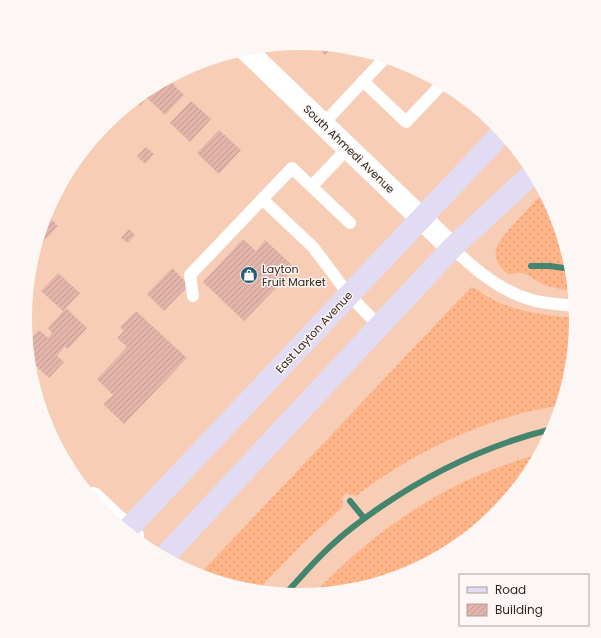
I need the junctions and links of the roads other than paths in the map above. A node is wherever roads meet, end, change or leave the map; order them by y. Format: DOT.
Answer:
graph roads {
  1 [pos="252,55"];
  2 [pos="380,63"];
  3 [pos="363,81"];
  4 [pos="438,88"];
  5 [pos="323,124"];
  6 [pos="498,137"];
  7 [pos="348,148"];
  8 [pos="528,177"];
  9 [pos="312,186"];
  10 [pos="262,199"];
  11 [pos="421,218"];
  12 [pos="350,223"];
  13 [pos="452,248"];
  14 [pos="349,295"];
  15 [pos="193,296"];
  16 [pos="568,305"];
  17 [pos="379,326"];
  18 [pos="132,528"];
  19 [pos="168,553"];
  1 -- 5 [label="street, South Ahmedi Avenue"];
  2 -- 3 [label="lane"];
  3 -- 4 [label="lane"];
  3 -- 5 [label="lane"];
  5 -- 7 [label="street, South Ahmedi Avenue"];
  6 -- 11 [label="main road, East Layton Avenue"];
  7 -- 9 [label="lane"];
  7 -- 11 [label="street, South Ahmedi Avenue"];
  8 -- 13 [label="main road"];
  9 -- 10 [label="lane"];
  9 -- 12 [label="lane"];
  10 -- 14 [label="lane"];
  10 -- 15 [label="lane"];
  11 -- 13 [label="street, South Ahmedi Avenue"];
  11 -- 14 [label="main road, East Layton Avenue"];
  13 -- 16 [label="lane"];
  13 -- 17 [label="main road"];
  14 -- 17 [label="lane"];
  14 -- 18 [label="main road, East Layton Avenue"];
  17 -- 19 [label="main road"];
}
